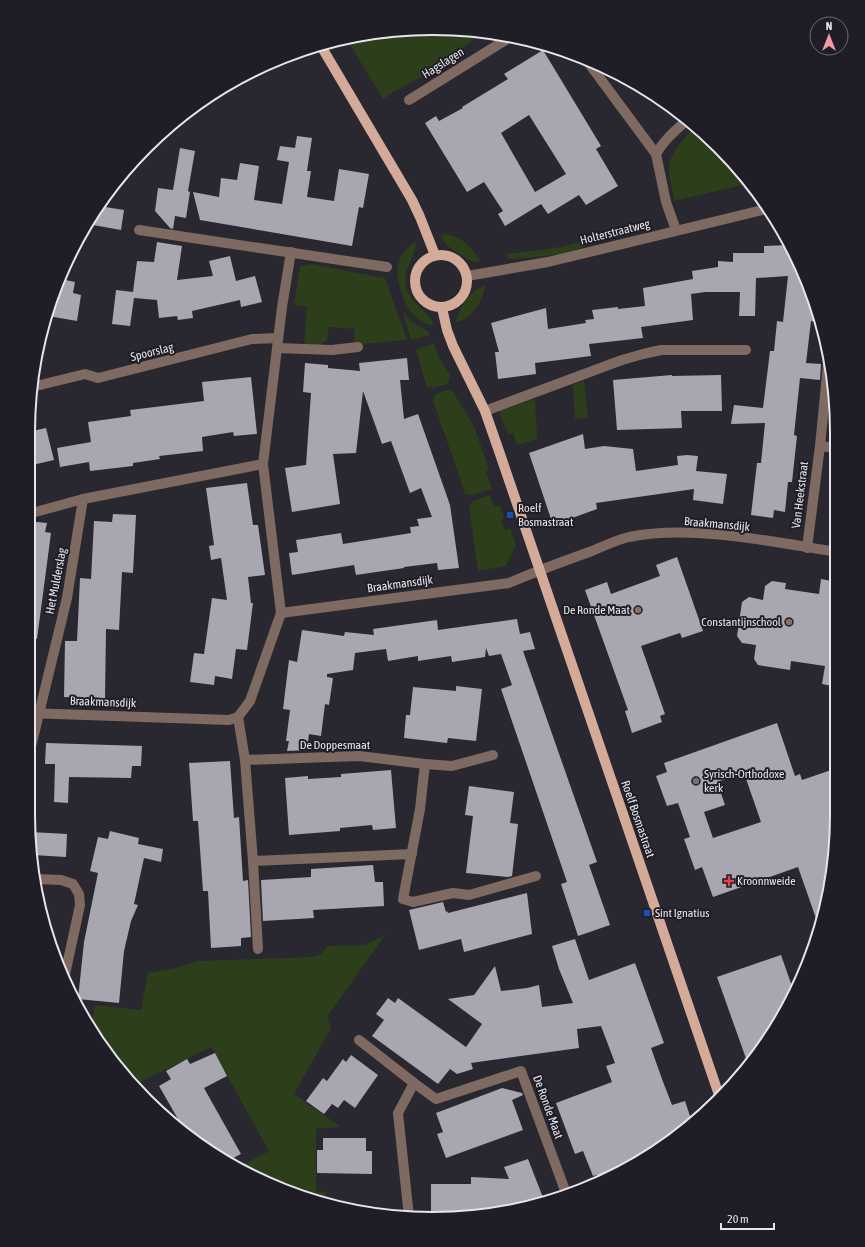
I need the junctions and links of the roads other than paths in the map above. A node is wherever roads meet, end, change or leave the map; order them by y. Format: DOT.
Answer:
graph roads {
  1 [pos="503,42"];
  2 [pos="324,51"];
  3 [pos="593,69"];
  4 [pos="409,100"];
  5 [pos="683,124"];
  6 [pos="656,154"];
  7 [pos="762,210"];
  8 [pos="138,230"];
  9 [pos="676,230"];
  10 [pos="291,252"];
  11 [pos="435,255"];
  12 [pos="387,267"];
  13 [pos="467,276"];
  14 [pos="442,308"];
  15 [pos="278,342"];
  16 [pos="358,347"];
  17 [pos="746,350"];
  18 [pos="827,379"];
  19 [pos="38,386"];
  20 [pos="485,411"];
  21 [pos="820,446"];
  22 [pos="830,447"];
  23 [pos="263,464"];
  24 [pos="83,499"];
  25 [pos="35,512"];
  26 [pos="807,548"];
  27 [pos="830,551"];
  28 [pos="540,570"];
  29 [pos="281,613"];
  30 [pos="35,713"];
  31 [pos="39,713"];
  32 [pos="238,717"];
  33 [pos="35,730"];
  34 [pos="493,755"];
  35 [pos="245,760"];
  36 [pos="424,764"];
  37 [pos="412,854"];
  38 [pos="253,861"];
  39 [pos="536,876"];
  40 [pos="40,878"];
  41 [pos="258,949"];
  42 [pos="66,969"];
  43 [pos="358,1040"];
  44 [pos="414,1083"];
  45 [pos="718,1092"];
  46 [pos="565,1189"];
  47 [pos="408,1211"];
  1 -- 4 [label="street, Hagslagen"];
  2 -- 11 [label="main road"];
  3 -- 6 [label="street"];
  5 -- 6 [label="street"];
  6 -- 9 [label="street"];
  7 -- 9 [label="street, Holterstraatweg"];
  8 -- 10 [label="street"];
  9 -- 13 [label="street, Holterstraatweg"];
  10 -- 12 [label="street"];
  10 -- 15 [label="street"];
  11 -- 13 [label="main road"];
  11 -- 14 [label="main road"];
  13 -- 14 [label="main road"];
  14 -- 20 [label="main road, Roelf Bosmastraat"];
  15 -- 16 [label="street, Spoorslag"];
  15 -- 19 [label="street, Spoorslag"];
  15 -- 23 [label="street"];
  17 -- 20 [label="street"];
  18 -- 21 [label="street, Van Heekstraat"];
  20 -- 28 [label="main road, Roelf Bosmastraat"];
  21 -- 22 [label="street"];
  21 -- 26 [label="street, Van Heekstraat"];
  23 -- 24 [label="street"];
  23 -- 29 [label="street"];
  24 -- 25 [label="street"];
  24 -- 31 [label="street, Het Mulderslag"];
  26 -- 27 [label="street, Braakmansdijk"];
  26 -- 28 [label="street, Braakmansdijk"];
  28 -- 29 [label="street, Braakmansdijk"];
  28 -- 45 [label="main road, Roelf Bosmastraat"];
  29 -- 32 [label="street"];
  30 -- 31 [label="street, Braakmansdijk"];
  31 -- 32 [label="street, Braakmansdijk"];
  31 -- 33 [label="street, Het Mulderslag"];
  32 -- 35 [label="street"];
  34 -- 36 [label="street, De Doppesmaat"];
  35 -- 36 [label="street, De Doppesmaat"];
  35 -- 38 [label="street"];
  36 -- 37 [label="street"];
  37 -- 38 [label="street"];
  37 -- 39 [label="street"];
  38 -- 41 [label="street"];
  40 -- 42 [label="street"];
  43 -- 44 [label="street, De Ronde Maat"];
  44 -- 46 [label="street, De Ronde Maat"];
  44 -- 47 [label="street"];
}
